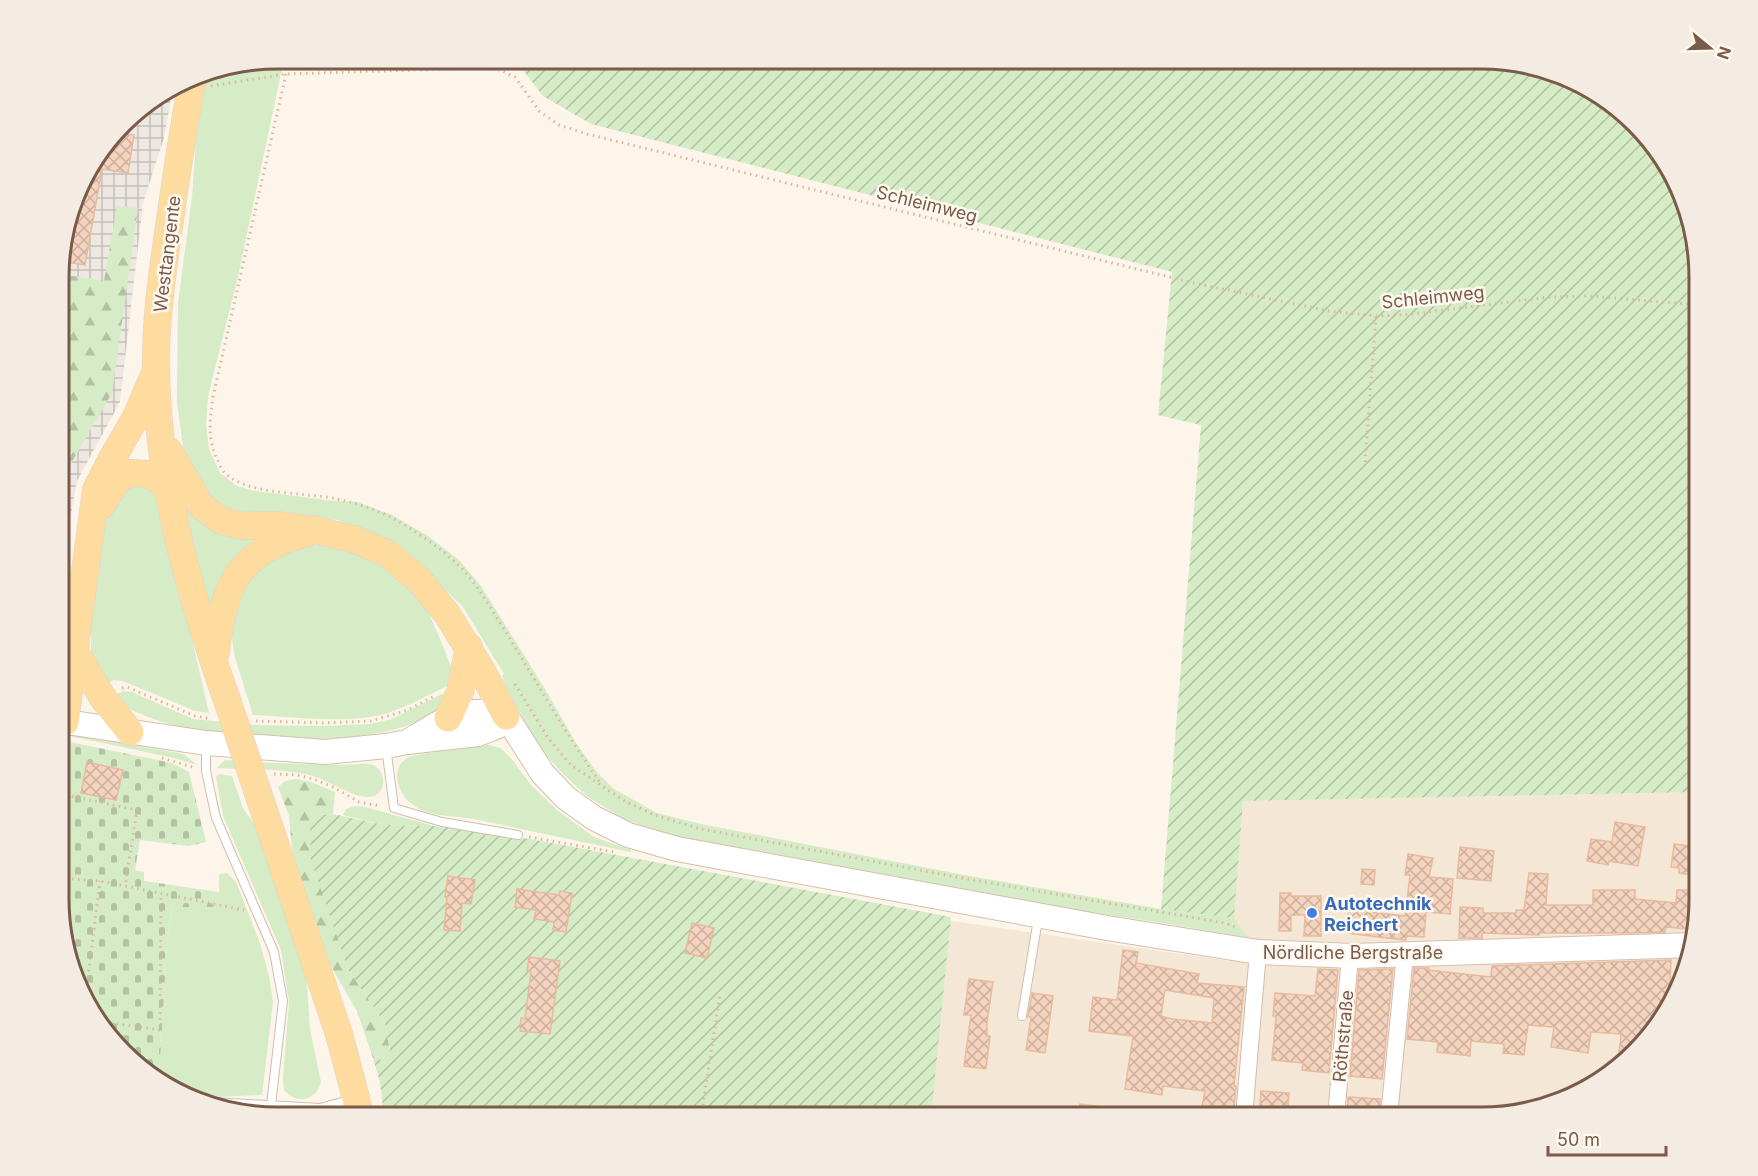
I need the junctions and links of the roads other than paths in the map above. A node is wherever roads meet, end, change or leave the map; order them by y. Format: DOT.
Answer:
graph roads {
  1 [pos="199,84"];
  2 [pos="156,369"];
  3 [pos="160,434"];
  4 [pos="167,485"];
  5 [pos="94,517"];
  6 [pos="316,530"];
  7 [pos="469,647"];
  8 [pos="69,656"];
  9 [pos="69,662"];
  10 [pos="214,664"];
  11 [pos="448,718"];
  12 [pos="507,719"];
  13 [pos="69,723"];
  14 [pos="130,732"];
  15 [pos="206,743"];
  16 [pos="396,744"];
  17 [pos="518,835"];
  18 [pos="1039,915"];
  19 [pos="1684,945"];
  20 [pos="1256,951"];
  21 [pos="1405,954"];
  22 [pos="1350,956"];
  23 [pos="1022,1016"];
  24 [pos="242,1103"];
  25 [pos="271,1105"];
  26 [pos="1389,1106"];
  27 [pos="304,1107"];
  28 [pos="359,1107"];
  29 [pos="1245,1107"];
  30 [pos="1337,1107"];
  1 -- 2 [label="main road, Westtangente, bridge"];
  2 -- 3 [label="main road, Westtangente"];
  2 -- 5 [label="main road"];
  3 -- 4 [label="main road, Westtangente"];
  3 -- 6 [label="main road"];
  4 -- 5 [label="main road"];
  4 -- 10 [label="main road, Westtangente"];
  5 -- 8 [label="main road"];
  6 -- 7 [label="main road"];
  6 -- 10 [label="main road"];
  7 -- 11 [label="main road"];
  7 -- 12 [label="main road"];
  9 -- 14 [label="main road"];
  10 -- 28 [label="main road, Westtangente, bridge"];
  11 -- 12 [label="main road"];
  11 -- 16 [label="main road"];
  12 -- 16 [label="main road"];
  12 -- 18 [label="main road, Nördliche Bergstraße"];
  13 -- 14 [label="main road"];
  14 -- 15 [label="main road"];
  15 -- 16 [label="main road"];
  15 -- 25 [label="lane"];
  16 -- 17 [label="lane"];
  18 -- 20 [label="main road, Nördliche Bergstraße"];
  18 -- 23 [label="lane"];
  19 -- 21 [label="main road, Nördliche Bergstraße"];
  20 -- 22 [label="main road, Nördliche Bergstraße"];
  20 -- 29 [label="street"];
  21 -- 22 [label="main road, Nördliche Bergstraße"];
  21 -- 26 [label="street"];
  22 -- 30 [label="street, Röthstraße"];
  24 -- 25 [label="lane"];
  25 -- 27 [label="lane"];
}
